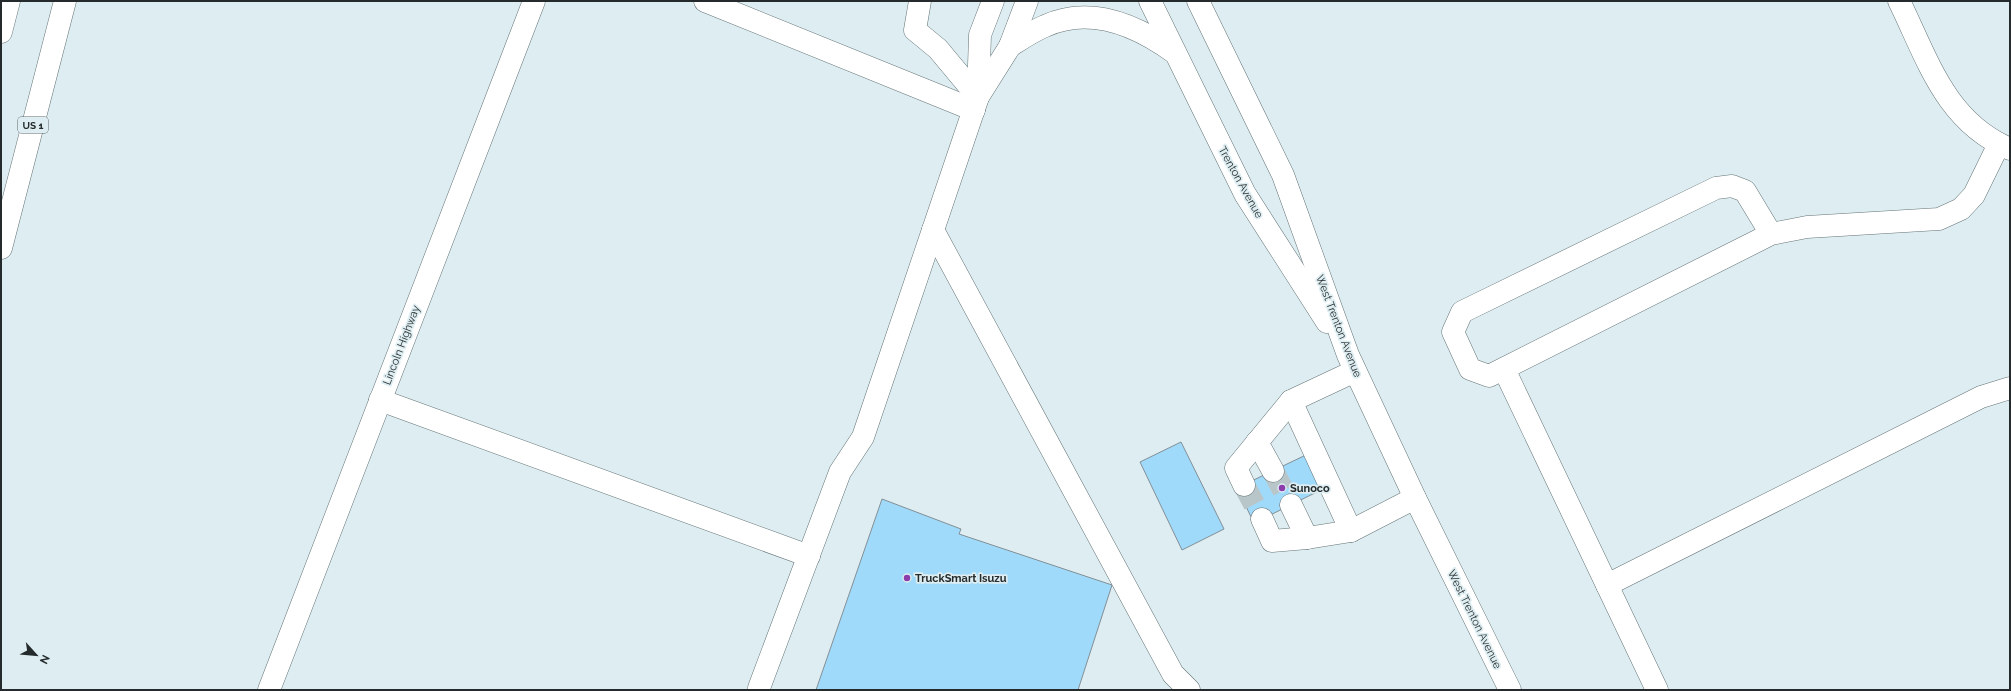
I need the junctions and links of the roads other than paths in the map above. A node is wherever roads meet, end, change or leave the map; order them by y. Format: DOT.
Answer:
graph roads {
  1 [pos="6,1"];
  2 [pos="9,1"];
  3 [pos="65,1"];
  4 [pos="534,1"];
  5 [pos="706,1"];
  6 [pos="920,1"];
  7 [pos="993,1"];
  8 [pos="1027,1"];
  9 [pos="1150,1"];
  10 [pos="1198,1"];
  11 [pos="1899,1"];
  12 [pos="1,27"];
  13 [pos="1,32"];
  14 [pos="1010,46"];
  15 [pos="1175,53"];
  16 [pos="976,104"];
  17 [pos="2004,147"];
  18 [pos="933,230"];
  19 [pos="1771,234"];
  20 [pos="1,248"];
  21 [pos="1351,363"];
  22 [pos="1504,369"];
  23 [pos="2010,388"];
  24 [pos="380,400"];
  25 [pos="1291,401"];
  26 [pos="1257,442"];
  27 [pos="1272,471"];
  28 [pos="1244,485"];
  29 [pos="1415,498"];
  30 [pos="1291,505"];
  31 [pos="1262,519"];
  32 [pos="1351,531"];
  33 [pos="1307,538"];
  34 [pos="809,556"];
  35 [pos="1607,585"];
  36 [pos="759,688"];
  37 [pos="268,690"];
  38 [pos="1189,690"];
  39 [pos="1510,690"];
  40 [pos="1657,690"];
  1 -- 12 [label="main road"];
  2 -- 13 [label="main road"];
  3 -- 20 [label="main road, US 1"];
  4 -- 24 [label="main road, Lincoln Highway"];
  5 -- 16 [label="main road"];
  6 -- 16 [label="main road"];
  7 -- 16 [label="main road"];
  8 -- 14 [label="main road"];
  9 -- 15 [label="main road, Trenton Avenue"];
  10 -- 21 [label="main road, West Trenton Avenue"];
  11 -- 17 [label="main road"];
  14 -- 15 [label="main road"];
  14 -- 16 [label="main road"];
  15 -- 21 [label="main road, Trenton Avenue"];
  16 -- 18 [label="main road"];
  17 -- 19 [label="main road"];
  18 -- 34 [label="main road"];
  18 -- 38 [label="main road"];
  19 -- 22 [label="main road"];
  19 -- 22 [label="main road"];
  21 -- 25 [label="main road"];
  21 -- 29 [label="main road, West Trenton Avenue"];
  22 -- 35 [label="main road"];
  23 -- 35 [label="main road"];
  24 -- 34 [label="main road"];
  24 -- 37 [label="main road, Lincoln Highway"];
  25 -- 26 [label="main road"];
  25 -- 32 [label="main road"];
  26 -- 27 [label="main road"];
  26 -- 28 [label="main road"];
  29 -- 32 [label="main road"];
  29 -- 39 [label="main road, West Trenton Avenue"];
  30 -- 33 [label="main road"];
  31 -- 33 [label="main road"];
  32 -- 33 [label="main road"];
  34 -- 36 [label="main road"];
  35 -- 40 [label="main road"];
}
